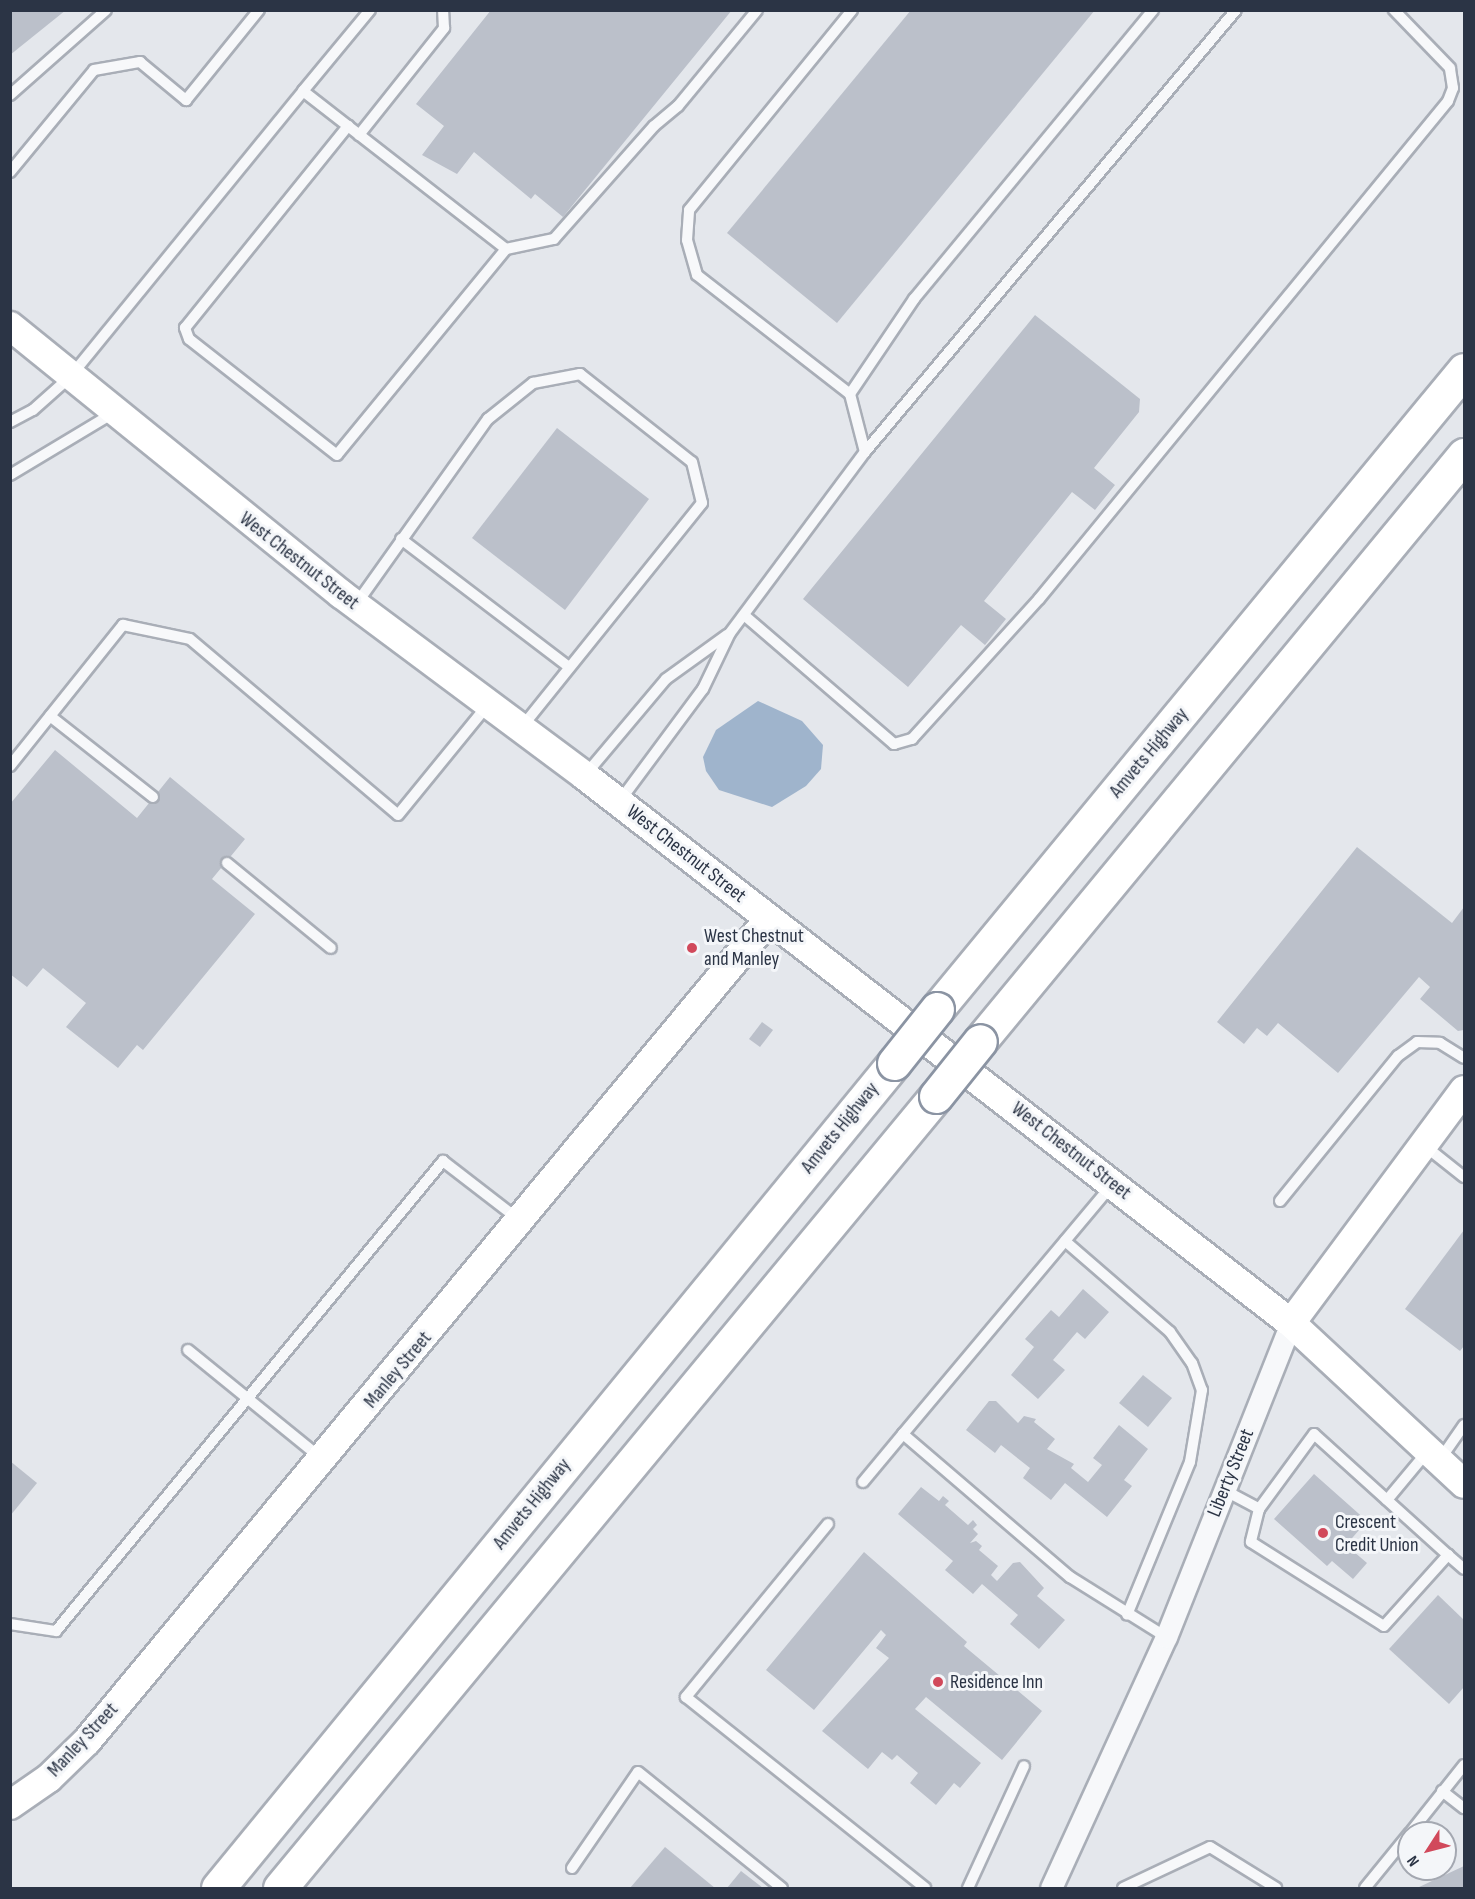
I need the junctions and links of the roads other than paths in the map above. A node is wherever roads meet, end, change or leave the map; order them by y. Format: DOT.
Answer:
graph roads {
  1 [pos="106,10"];
  2 [pos="258,10"];
  3 [pos="370,10"];
  4 [pos="443,10"];
  5 [pos="757,10"];
  6 [pos="852,10"];
  7 [pos="1153,10"];
  8 [pos="1236,10"];
  9 [pos="1394,10"];
  10 [pos="303,91"];
  11 [pos="10,95"];
  12 [pos="348,126"];
  13 [pos="359,135"];
  14 [pos="10,172"];
  15 [pos="506,249"];
  16 [pos="10,327"];
  17 [pos="1464,370"];
  18 [pos="70,377"];
  19 [pos="850,394"];
  20 [pos="113,413"];
  21 [pos="10,422"];
  22 [pos="865,452"];
  23 [pos="1464,455"];
  24 [pos="10,475"];
  25 [pos="401,539"];
  26 [pos="356,605"];
  27 [pos="744,615"];
  28 [pos="730,633"];
  29 [pos="569,667"];
  30 [pos="487,706"];
  31 [pos="50,716"];
  32 [pos="520,730"];
  33 [pos="10,766"];
  34 [pos="585,776"];
  35 [pos="153,797"];
  36 [pos="619,802"];
  37 [pos="227,863"];
  38 [pos="770,919"];
  39 [pos="331,948"];
  40 [pos="1464,1058"];
  41 [pos="1464,1090"];
  42 [pos="1422,1144"];
  43 [pos="1464,1177"];
  44 [pos="1113,1184"];
  45 [pos="1280,1201"];
  46 [pos="521,1221"];
  47 [pos="1065,1241"];
  48 [pos="1291,1323"];
  49 [pos="188,1350"];
  50 [pos="247,1398"];
  51 [pos="1464,1425"];
  52 [pos="903,1434"];
  53 [pos="1434,1456"];
  54 [pos="323,1460"];
  55 [pos="863,1482"];
  56 [pos="1464,1484"];
  57 [pos="1224,1490"];
  58 [pos="1387,1500"];
  59 [pos="1260,1509"];
  60 [pos="828,1524"];
  61 [pos="1448,1555"];
  62 [pos="1464,1569"];
  63 [pos="1127,1615"];
  64 [pos="10,1624"];
  65 [pos="1166,1637"];
  66 [pos="1464,1765"];
  67 [pos="1024,1766"];
  68 [pos="1442,1791"];
  69 [pos="10,1805"];
  70 [pos="1464,1808"];
  71 [pos="1419,1821"];
  72 [pos="1397,1849"];
  73 [pos="572,1868"];
  74 [pos="218,1888"];
  75 [pos="280,1888"];
  76 [pos="782,1888"];
  77 [pos="925,1888"];
  78 [pos="968,1888"];
  79 [pos="1051,1888"];
  80 [pos="1123,1888"];
  81 [pos="1276,1888"];
  82 [pos="1365,1888"];
  1 -- 11 [label="lane"];
  2 -- 14 [label="lane"];
  3 -- 10 [label="lane"];
  4 -- 13 [label="lane"];
  5 -- 15 [label="lane"];
  6 -- 19 [label="lane"];
  7 -- 19 [label="lane"];
  8 -- 22 [label="lane"];
  9 -- 27 [label="lane"];
  10 -- 12 [label="lane"];
  10 -- 18 [label="lane"];
  12 -- 13 [label="lane"];
  12 -- 15 [label="lane"];
  13 -- 15 [label="lane"];
  16 -- 18 [label="main road, West Chestnut Street"];
  17 -- 74 [label="highway, Amvets Highway, bridge"];
  18 -- 20 [label="main road, West Chestnut Street"];
  18 -- 21 [label="lane"];
  19 -- 22 [label="lane"];
  20 -- 24 [label="lane"];
  20 -- 26 [label="main road, West Chestnut Street"];
  22 -- 27 [label="lane"];
  23 -- 75 [label="highway, bridge"];
  25 -- 26 [label="lane"];
  25 -- 29 [label="lane"];
  25 -- 29 [label="lane"];
  26 -- 30 [label="main road, West Chestnut Street"];
  27 -- 28 [label="lane"];
  28 -- 34 [label="lane"];
  28 -- 36 [label="lane"];
  29 -- 32 [label="lane"];
  30 -- 31 [label="lane"];
  30 -- 32 [label="main road, West Chestnut Street"];
  31 -- 33 [label="lane"];
  31 -- 35 [label="lane"];
  32 -- 34 [label="main road, West Chestnut Street"];
  34 -- 36 [label="main road, West Chestnut Street"];
  36 -- 38 [label="main road, West Chestnut Street"];
  37 -- 39 [label="lane"];
  38 -- 44 [label="main road, West Chestnut Street"];
  38 -- 46 [label="main road, Manley Street"];
  40 -- 45 [label="lane"];
  41 -- 42 [label="main road, Liberty Street"];
  42 -- 43 [label="lane"];
  42 -- 48 [label="main road, Liberty Street"];
  44 -- 47 [label="lane"];
  44 -- 48 [label="main road, West Chestnut Street"];
  46 -- 50 [label="lane"];
  46 -- 54 [label="main road, Manley Street"];
  47 -- 52 [label="lane"];
  47 -- 63 [label="lane"];
  48 -- 53 [label="main road, West Chestnut Street"];
  48 -- 57 [label="street, Liberty Street"];
  49 -- 50 [label="lane"];
  50 -- 54 [label="lane"];
  50 -- 64 [label="lane"];
  51 -- 53 [label="lane"];
  52 -- 55 [label="lane"];
  52 -- 63 [label="lane"];
  53 -- 56 [label="main road, West Chestnut Street"];
  53 -- 58 [label="lane"];
  54 -- 69 [label="main road, Manley Street"];
  57 -- 59 [label="lane"];
  57 -- 65 [label="street, Liberty Street"];
  58 -- 59 [label="lane"];
  58 -- 61 [label="lane"];
  59 -- 61 [label="lane"];
  60 -- 77 [label="lane"];
  61 -- 62 [label="lane"];
  63 -- 65 [label="lane"];
  65 -- 79 [label="street, Liberty Street"];
  66 -- 68 [label="lane"];
  67 -- 78 [label="lane"];
  68 -- 70 [label="lane"];
  68 -- 71 [label="lane"];
  72 -- 82 [label="lane"];
  73 -- 76 [label="lane"];
  80 -- 81 [label="lane"];
}
